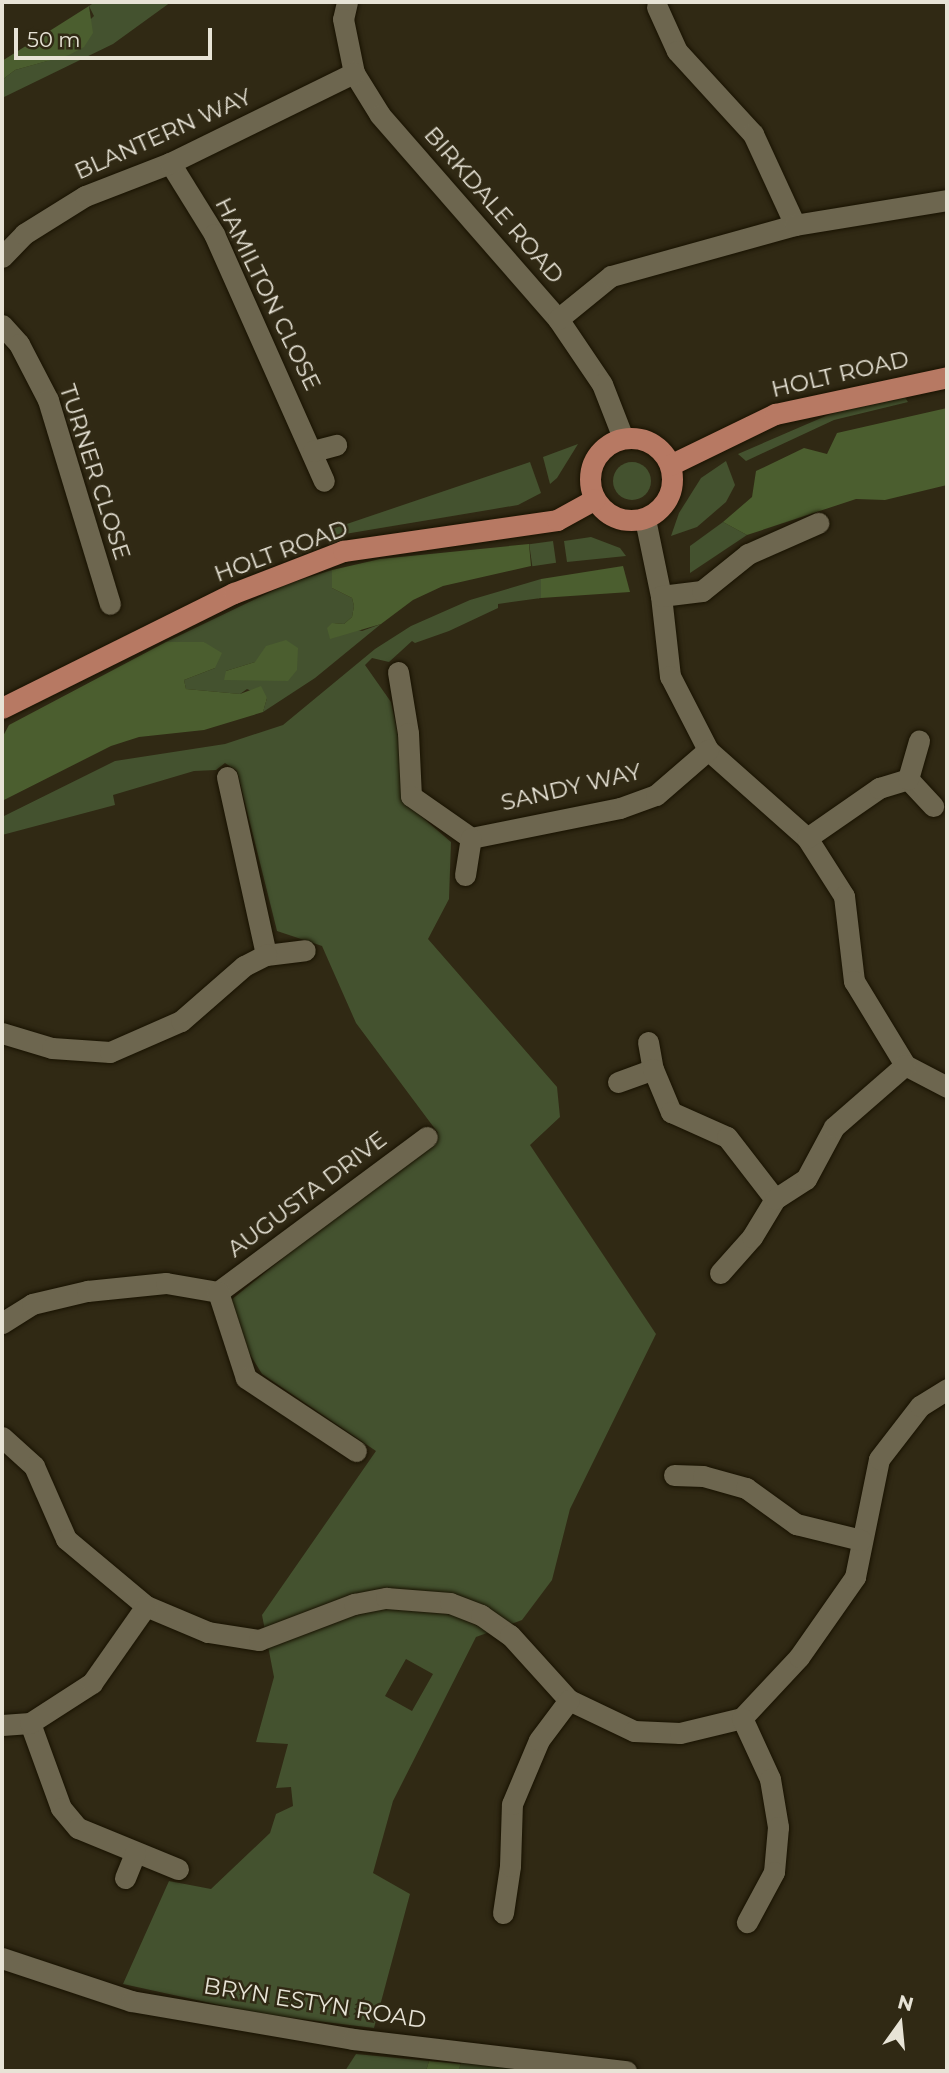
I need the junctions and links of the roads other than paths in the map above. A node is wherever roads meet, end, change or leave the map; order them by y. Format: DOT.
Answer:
graph roads {
  1 [pos="347,2"];
  2 [pos="657,7"];
  3 [pos="354,73"];
  4 [pos="170,163"];
  5 [pos="947,200"];
  6 [pos="795,225"];
  7 [pos="2,257"];
  8 [pos="558,319"];
  9 [pos="2,325"];
  10 [pos="947,377"];
  11 [pos="623,438"];
  12 [pos="336,445"];
  13 [pos="313,451"];
  14 [pos="670,465"];
  15 [pos="324,481"];
  16 [pos="595,499"];
  17 [pos="645,519"];
  18 [pos="818,523"];
  19 [pos="661,596"];
  20 [pos="110,604"];
  21 [pos="398,672"];
  22 [pos="2,708"];
  23 [pos="919,741"];
  24 [pos="708,750"];
  25 [pos="227,777"];
  26 [pos="908,779"];
  27 [pos="933,806"];
  28 [pos="471,838"];
  29 [pos="807,838"];
  30 [pos="465,875"];
  31 [pos="305,950"];
  32 [pos="266,955"];
  33 [pos="2,1033"];
  34 [pos="648,1042"];
  35 [pos="905,1065"];
  36 [pos="653,1069"];
  37 [pos="618,1082"];
  38 [pos="947,1087"];
  39 [pos="427,1137"];
  40 [pos="775,1199"];
  41 [pos="720,1273"];
  42 [pos="218,1292"];
  43 [pos="2,1323"];
  44 [pos="947,1389"];
  45 [pos="2,1437"];
  46 [pos="356,1451"];
  47 [pos="674,1475"];
  48 [pos="861,1540"];
  49 [pos="146,1606"];
  50 [pos="569,1700"];
  51 [pos="741,1718"];
  52 [pos="30,1723"];
  53 [pos="2,1725"];
  54 [pos="135,1853"];
  55 [pos="178,1869"];
  56 [pos="125,1878"];
  57 [pos="503,1913"];
  58 [pos="747,1922"];
  59 [pos="2,1958"];
  60 [pos="626,2071"];
  1 -- 3 [label="street, BIRKDALE ROAD"];
  2 -- 6 [label="street"];
  3 -- 4 [label="street, BLANTERN WAY"];
  3 -- 8 [label="street, BIRKDALE ROAD"];
  4 -- 7 [label="street, BLANTERN WAY"];
  4 -- 13 [label="street, HAMILTON CLOSE"];
  5 -- 6 [label="street"];
  6 -- 8 [label="street"];
  8 -- 11 [label="street, BIRKDALE ROAD"];
  9 -- 20 [label="street, TURNER CLOSE"];
  10 -- 14 [label="main road, HOLT ROAD"];
  11 -- 14 [label="main road"];
  11 -- 16 [label="main road"];
  12 -- 13 [label="street"];
  13 -- 15 [label="street, HAMILTON CLOSE"];
  14 -- 17 [label="main road"];
  16 -- 17 [label="main road"];
  16 -- 22 [label="main road, HOLT ROAD"];
  17 -- 19 [label="street"];
  18 -- 19 [label="street"];
  19 -- 24 [label="street"];
  21 -- 28 [label="street"];
  23 -- 26 [label="street"];
  24 -- 28 [label="street, SANDY WAY"];
  24 -- 29 [label="street"];
  25 -- 32 [label="street"];
  26 -- 27 [label="street"];
  26 -- 29 [label="street"];
  28 -- 30 [label="street"];
  29 -- 35 [label="street"];
  31 -- 32 [label="street"];
  32 -- 33 [label="street"];
  34 -- 36 [label="street"];
  35 -- 38 [label="street"];
  35 -- 40 [label="street"];
  36 -- 37 [label="street"];
  36 -- 40 [label="street"];
  39 -- 42 [label="street, AUGUSTA DRIVE"];
  40 -- 41 [label="street"];
  42 -- 43 [label="street"];
  42 -- 46 [label="street"];
  44 -- 48 [label="street"];
  45 -- 49 [label="street"];
  47 -- 48 [label="street"];
  48 -- 51 [label="street"];
  49 -- 50 [label="street"];
  49 -- 52 [label="street"];
  50 -- 51 [label="street"];
  50 -- 57 [label="street"];
  51 -- 58 [label="street"];
  52 -- 53 [label="street"];
  52 -- 54 [label="street"];
  54 -- 55 [label="street"];
  54 -- 56 [label="street"];
  59 -- 60 [label="street, BRYN ESTYN ROAD"];
}
